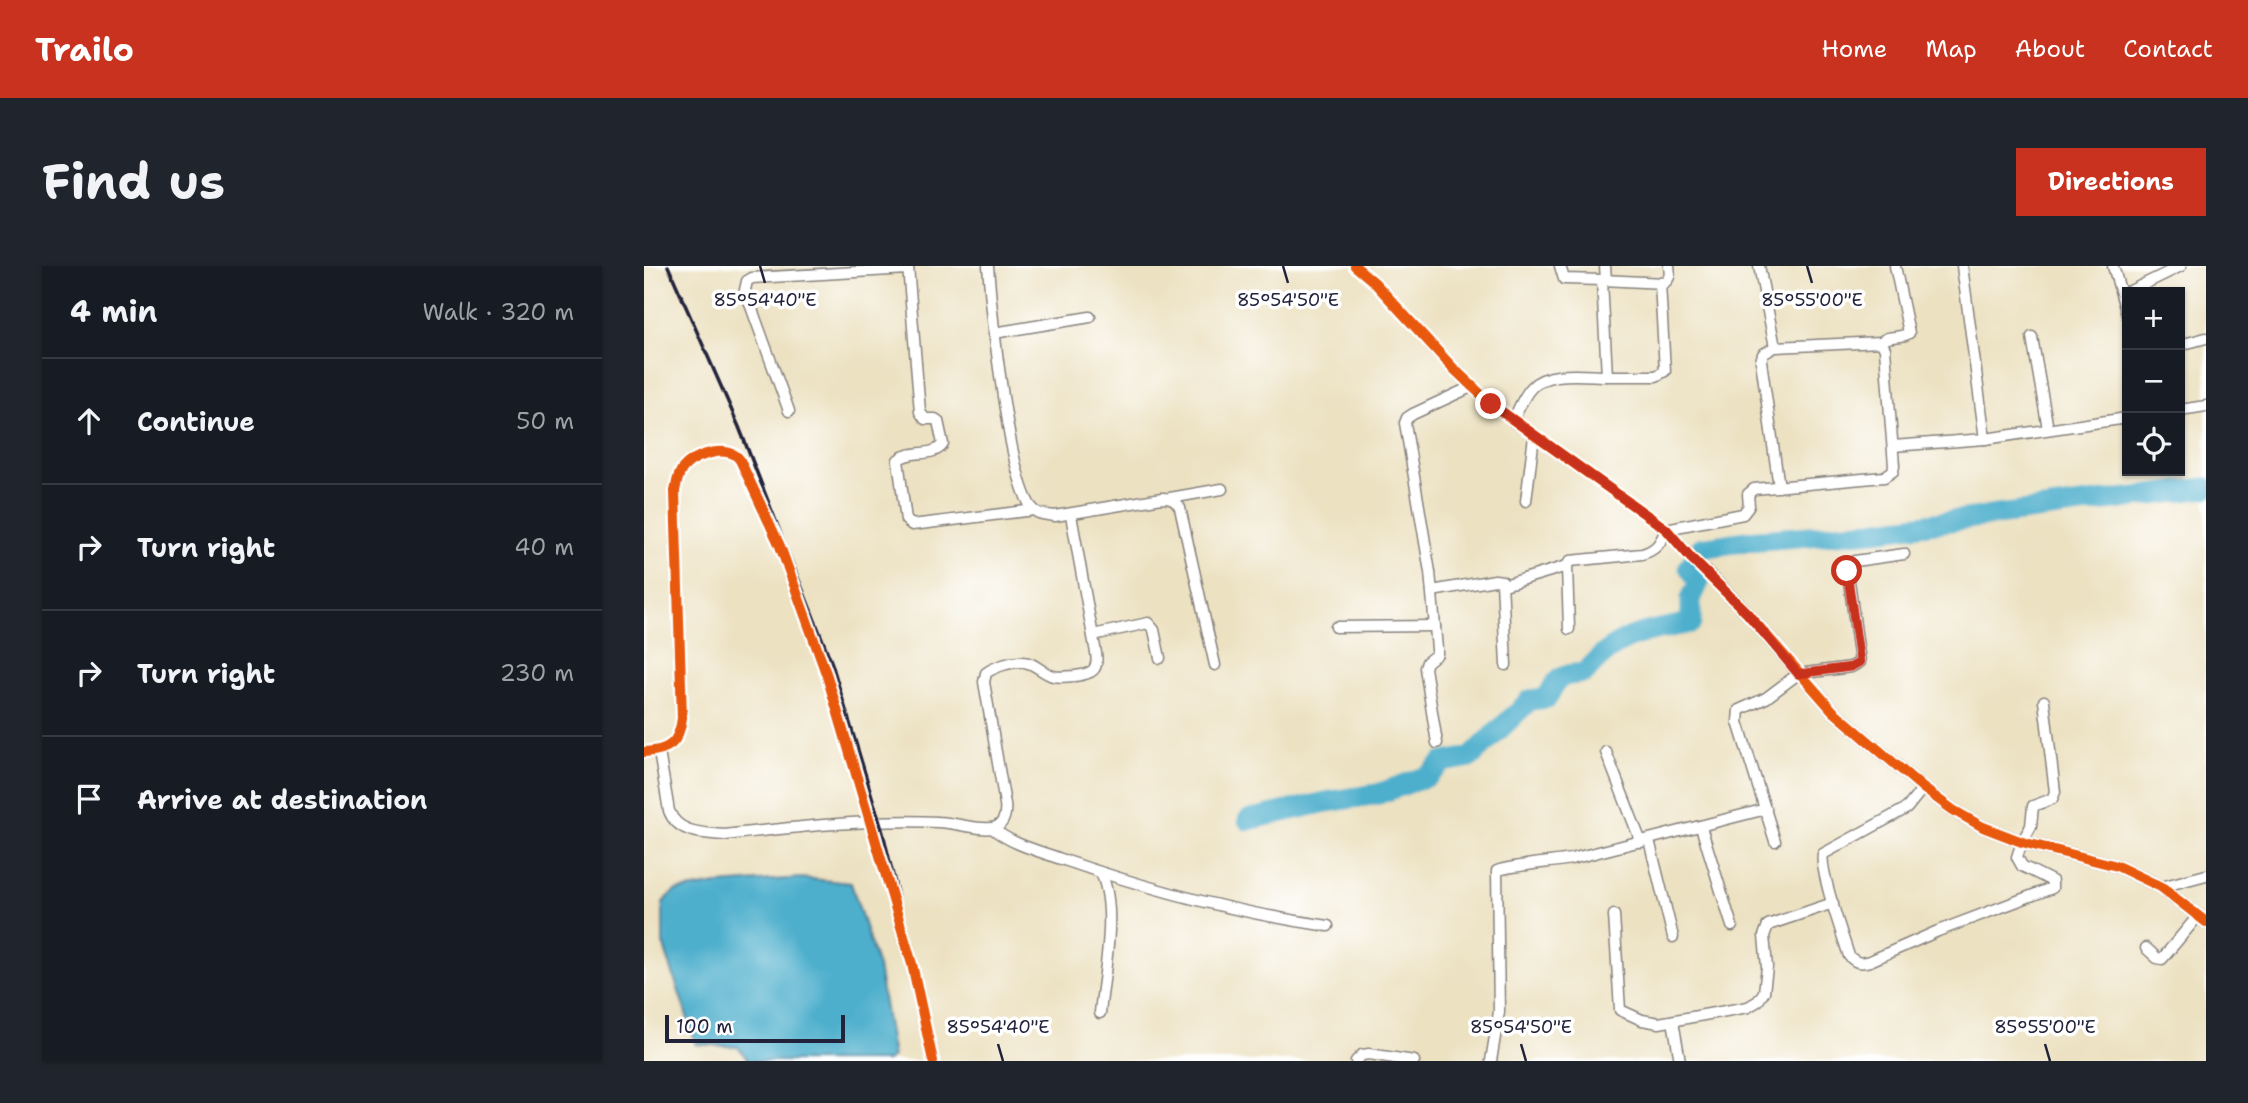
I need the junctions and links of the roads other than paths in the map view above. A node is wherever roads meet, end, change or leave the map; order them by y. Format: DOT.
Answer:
graph roads {
  1 [pos="988,266"];
  2 [pos="1355,266"];
  3 [pos="1560,266"];
  4 [pos="1605,266"];
  5 [pos="1669,266"];
  6 [pos="1759,266"];
  7 [pos="1895,266"];
  8 [pos="1962,266"];
  9 [pos="2113,266"];
  10 [pos="2181,266"];
  11 [pos="908,268"];
  12 [pos="2167,269"];
  13 [pos="1604,280"];
  14 [pos="1660,283"];
  15 [pos="2122,287"];
  16 [pos="2136,287"];
  17 [pos="1090,317"];
  18 [pos="994,333"];
  19 [pos="2032,337"];
  20 [pos="2206,338"];
  21 [pos="1881,341"];
  22 [pos="2185,344"];
  23 [pos="1775,347"];
  24 [pos="1606,376"];
  25 [pos="1471,387"];
  26 [pos="2206,406"];
  27 [pos="2185,409"];
  28 [pos="789,411"];
  29 [pos="2122,419"];
  30 [pos="1513,421"];
  31 [pos="2048,429"];
  32 [pos="1534,436"];
  33 [pos="1985,439"];
  34 [pos="1893,446"];
  35 [pos="1779,487"];
  36 [pos="1222,489"];
  37 [pos="1170,498"];
  38 [pos="1526,501"];
  39 [pos="1034,510"];
  40 [pos="1071,515"];
  41 [pos="1666,529"];
  42 [pos="1904,554"];
  43 [pos="1567,566"];
  44 [pos="1706,572"];
  45 [pos="1504,585"];
  46 [pos="1432,591"];
  47 [pos="1336,626"];
  48 [pos="1435,626"];
  49 [pos="1569,629"];
  50 [pos="1093,635"];
  51 [pos="1160,658"];
  52 [pos="1215,665"];
  53 [pos="1506,665"];
  54 [pos="1798,674"];
  55 [pos="2044,701"];
  56 [pos="1437,743"];
  57 [pos="644,752"];
  58 [pos="659,752"];
  59 [pos="1606,752"];
  60 [pos="1923,788"];
  61 [pos="1766,809"];
  62 [pos="872,822"];
  63 [pos="1701,827"];
  64 [pos="992,828"];
  65 [pos="1645,841"];
  66 [pos="1775,841"];
  67 [pos="2022,842"];
  68 [pos="1101,873"];
  69 [pos="2206,875"];
  70 [pos="2161,887"];
  71 [pos="1833,903"];
  72 [pos="1614,915"];
  73 [pos="2202,919"];
  74 [pos="1328,926"];
  75 [pos="1732,926"];
  76 [pos="1673,937"];
  77 [pos="2146,947"];
  78 [pos="1100,1013"];
  79 [pos="1673,1021"];
  80 [pos="933,1061"];
  81 [pos="1356,1061"];
  82 [pos="1414,1061"];
  83 [pos="1492,1061"];
  84 [pos="1680,1061"];
  1 -- 18 [label="street"];
  2 -- 25 [label="street"];
  3 -- 13 [label="street"];
  4 -- 13 [label="street"];
  5 -- 14 [label="street"];
  6 -- 23 [label="street"];
  7 -- 21 [label="street"];
  8 -- 33 [label="street"];
  9 -- 15 [label="street"];
  10 -- 12 [label="street"];
  11 -- 28 [label="street"];
  11 -- 39 [label="street"];
  12 -- 16 [label="street"];
  13 -- 14 [label="street"];
  13 -- 24 [label="street"];
  14 -- 24 [label="street"];
  17 -- 18 [label="street"];
  18 -- 39 [label="street"];
  19 -- 31 [label="street"];
  20 -- 22 [label="street"];
  21 -- 23 [label="street"];
  21 -- 34 [label="street"];
  23 -- 35 [label="street"];
  24 -- 30 [label="street"];
  25 -- 30 [label="street"];
  25 -- 46 [label="street"];
  26 -- 27 [label="street"];
  29 -- 31 [label="street"];
  30 -- 32 [label="street"];
  31 -- 33 [label="street"];
  32 -- 38 [label="street"];
  32 -- 41 [label="street"];
  33 -- 34 [label="street"];
  34 -- 35 [label="street"];
  35 -- 41 [label="street"];
  36 -- 37 [label="street"];
  37 -- 40 [label="street"];
  37 -- 52 [label="street"];
  39 -- 40 [label="street"];
  40 -- 50 [label="street"];
  41 -- 43 [label="street"];
  41 -- 44 [label="street"];
  42 -- 54 [label="street"];
  43 -- 45 [label="street"];
  43 -- 49 [label="street"];
  44 -- 54 [label="street"];
  45 -- 46 [label="street"];
  45 -- 53 [label="street"];
  46 -- 48 [label="street"];
  47 -- 48 [label="street"];
  48 -- 56 [label="street"];
  50 -- 51 [label="street"];
  50 -- 64 [label="street"];
  54 -- 60 [label="street"];
  54 -- 61 [label="street"];
  55 -- 67 [label="street"];
  57 -- 58 [label="street"];
  58 -- 62 [label="street"];
  58 -- 62 [label="street"];
  59 -- 65 [label="street"];
  60 -- 67 [label="street"];
  60 -- 71 [label="street"];
  61 -- 63 [label="street"];
  61 -- 66 [label="street"];
  62 -- 64 [label="street"];
  62 -- 80 [label="street"];
  63 -- 65 [label="street"];
  63 -- 75 [label="street"];
  64 -- 68 [label="street"];
  65 -- 76 [label="street"];
  65 -- 83 [label="street"];
  67 -- 70 [label="street"];
  67 -- 71 [label="street"];
  68 -- 74 [label="street"];
  68 -- 78 [label="street"];
  69 -- 70 [label="street"];
  70 -- 73 [label="street"];
  71 -- 79 [label="street"];
  72 -- 79 [label="street"];
  73 -- 77 [label="street"];
  79 -- 84 [label="street"];
  81 -- 82 [label="street"];
}
